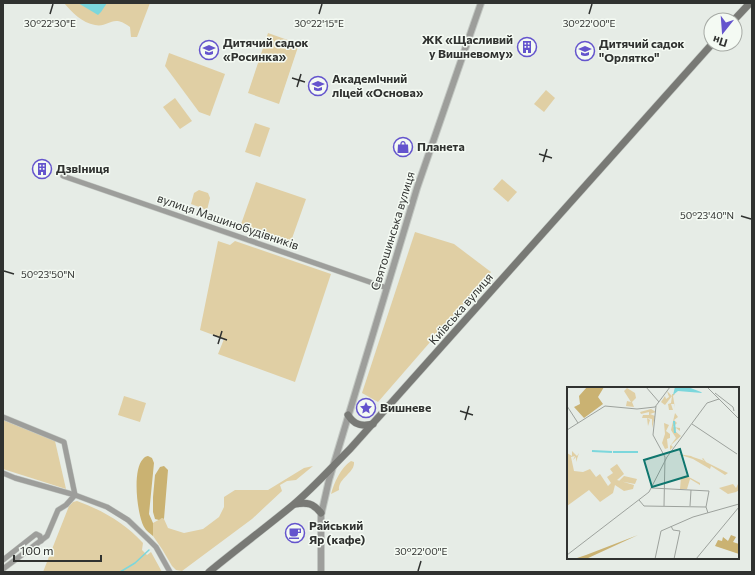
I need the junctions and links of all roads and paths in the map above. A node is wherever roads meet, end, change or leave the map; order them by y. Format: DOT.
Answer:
graph roads {
  1 [pos="481,3"];
  2 [pos="750,3"];
  3 [pos="742,12"];
  4 [pos="705,52"];
  5 [pos="63,176"];
  6 [pos="387,288"];
  7 [pos="348,415"];
  8 [pos="3,417"];
  9 [pos="373,424"];
  10 [pos="333,466"];
  11 [pos="3,473"];
  12 [pos="76,496"];
  13 [pos="293,505"];
  14 [pos="321,513"];
  15 [pos="41,541"];
  16 [pos="3,560"];
  17 [pos="3,569"];
  18 [pos="170,572"];
  19 [pos="209,572"];
  20 [pos="321,572"];
  1 -- 6 [label="street, Святошинська вулиця"];
  2 -- 3 [label="main road"];
  4 -- 9 [label="main road, Київська вулиця"];
  5 -- 6 [label="street, вулиця Машинобудівників"];
  6 -- 7 [label="street, Святошинська вулиця"];
  7 -- 9 [label="main road"];
  7 -- 10 [label="street, Святошинська вулиця"];
  8 -- 12 [label="street"];
  9 -- 10 [label="main road, Київська вулиця"];
  10 -- 13 [label="main road, Київська вулиця"];
  10 -- 14 [label="street, Святошинська вулиця"];
  11 -- 12 [label="street"];
  12 -- 15 [label="street"];
  12 -- 18 [label="street"];
  13 -- 14 [label="main road"];
  13 -- 19 [label="main road, Київська вулиця"];
  14 -- 20 [label="street, Святошинська вулиця"];
  15 -- 16 [label="street"];
  15 -- 17 [label="street"];
}
